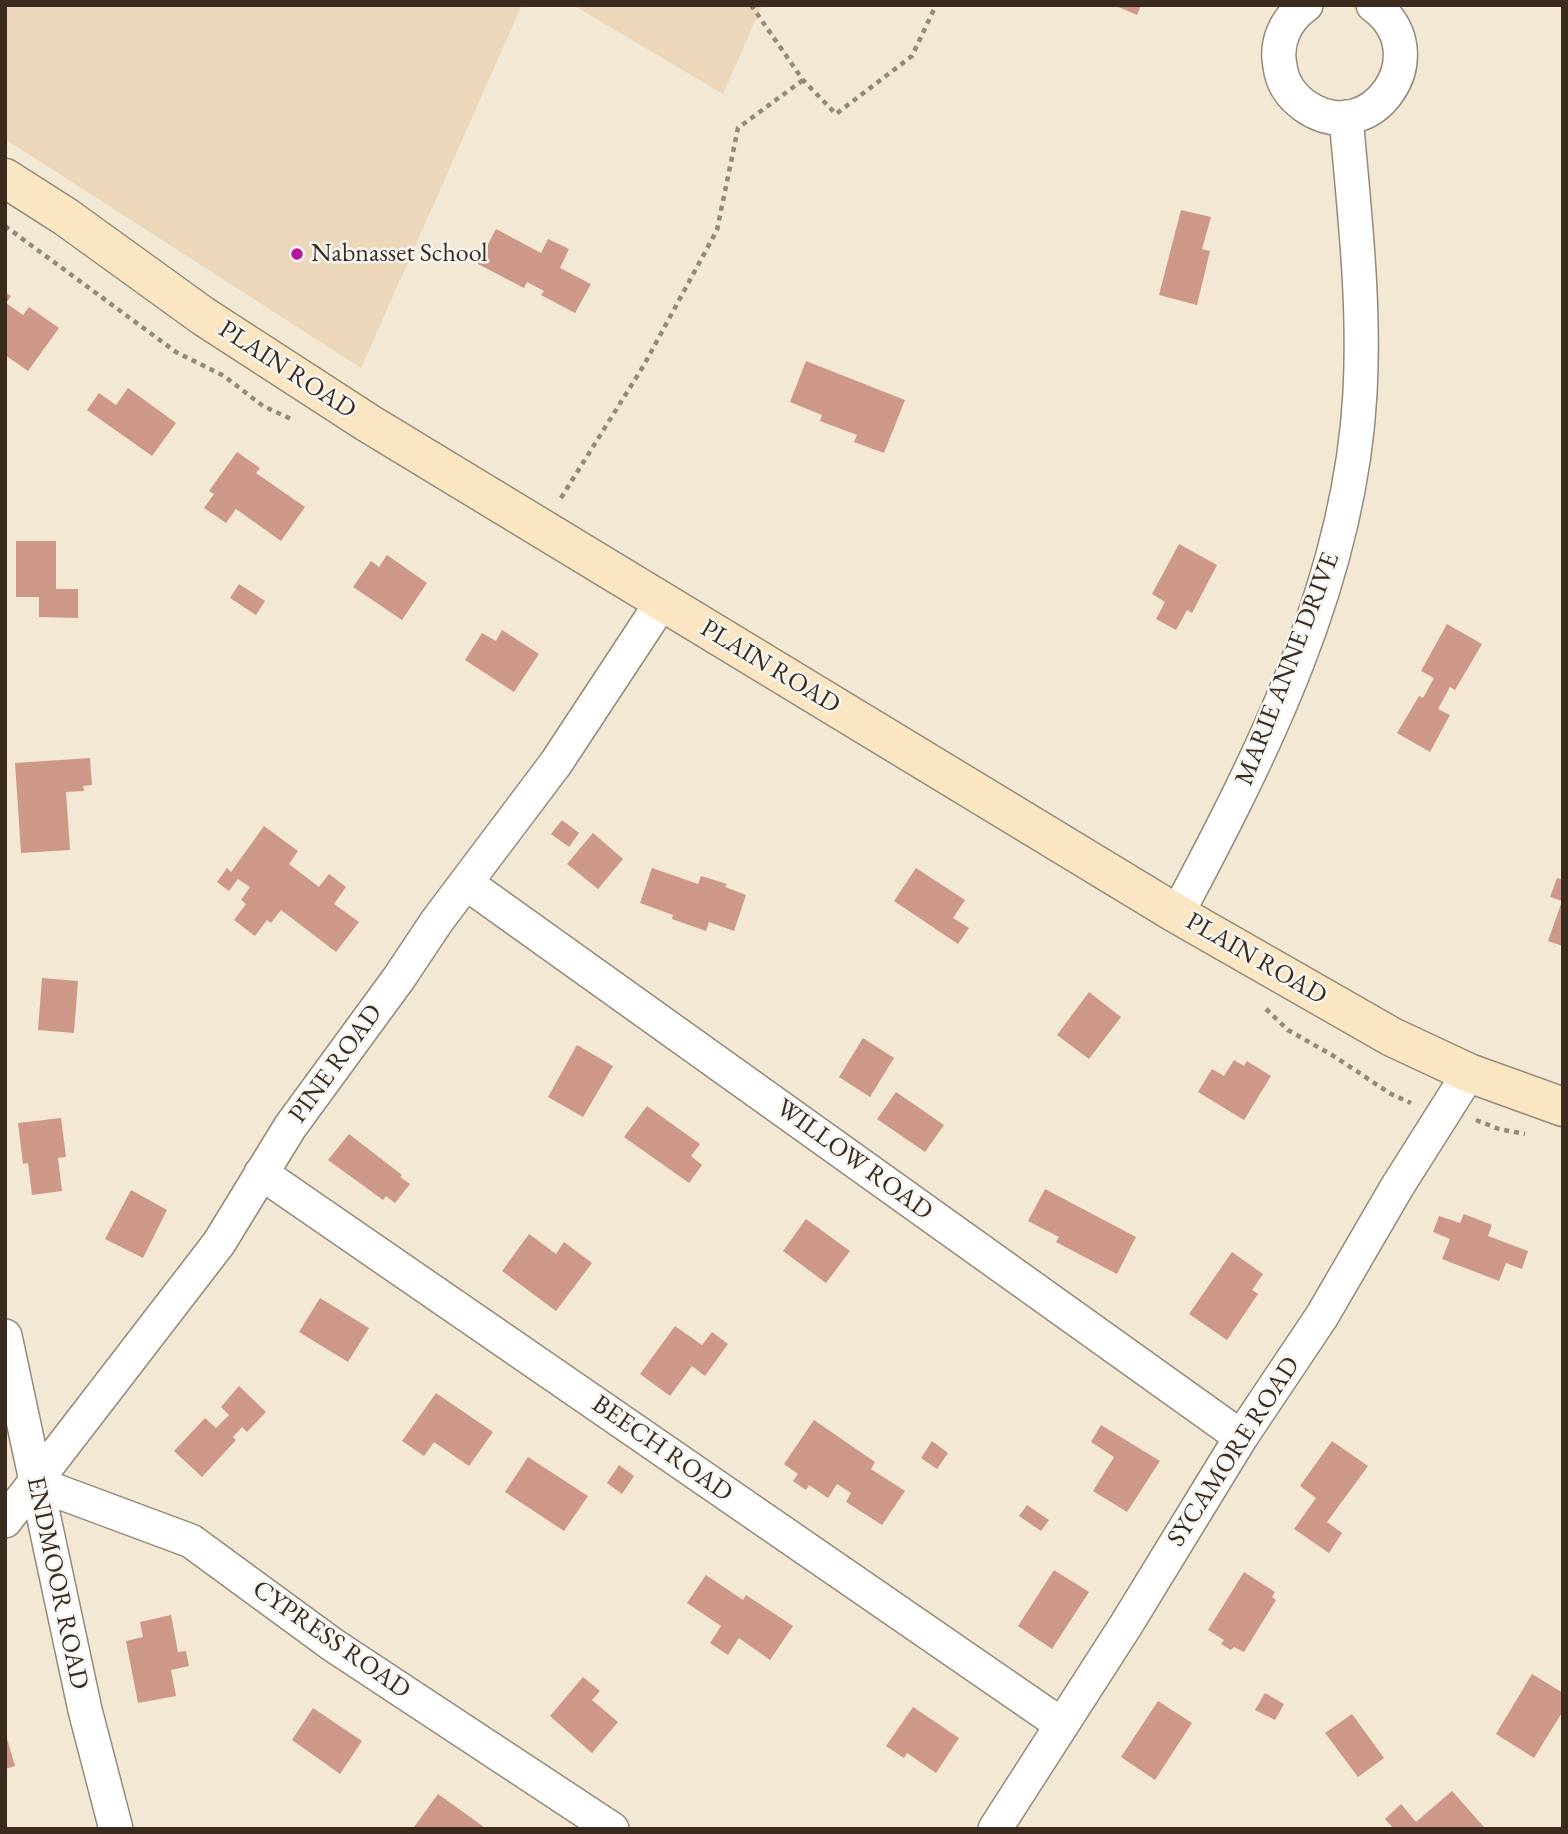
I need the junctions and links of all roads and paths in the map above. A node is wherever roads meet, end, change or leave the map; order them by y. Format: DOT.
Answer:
graph roads {
  1 [pos="751,5"];
  2 [pos="936,5"];
  3 [pos="1306,5"];
  4 [pos="1373,5"];
  5 [pos="803,80"];
  6 [pos="1346,117"];
  7 [pos="5,178"];
  8 [pos="542,529"];
  9 [pos="663,602"];
  10 [pos="466,883"];
  11 [pos="1177,914"];
  12 [pos="1468,1073"];
  13 [pos="1563,1107"];
  14 [pos="261,1173"];
  15 [pos="5,1336"];
  16 [pos="1241,1437"];
  17 [pos="35,1483"];
  18 [pos="5,1521"];
  19 [pos="1062,1725"];
  20 [pos="116,1829"];
  21 [pos="612,1829"];
  22 [pos="995,1829"];
  1 -- 5 [label="path"];
  2 -- 5 [label="path"];
  3 -- 6 [label="street"];
  4 -- 6 [label="street"];
  5 -- 8 [label="path"];
  6 -- 11 [label="street, MARIE ANNE DRIVE"];
  7 -- 8 [label="main road, PLAIN ROAD"];
  8 -- 9 [label="main road, PLAIN ROAD"];
  9 -- 10 [label="street, PINE ROAD"];
  9 -- 11 [label="main road, PLAIN ROAD"];
  10 -- 14 [label="street, PINE ROAD"];
  10 -- 16 [label="street, WILLOW ROAD"];
  11 -- 12 [label="main road, PLAIN ROAD"];
  12 -- 13 [label="main road, PLAIN ROAD"];
  12 -- 16 [label="street, SYCAMORE ROAD"];
  14 -- 17 [label="street, PINE ROAD"];
  14 -- 19 [label="street, BEECH ROAD"];
  15 -- 17 [label="street, ENDMOOR ROAD"];
  16 -- 19 [label="street, SYCAMORE ROAD"];
  17 -- 18 [label="street, PINE ROAD"];
  17 -- 20 [label="street, ENDMOOR ROAD"];
  17 -- 21 [label="street, CYPRESS ROAD"];
  19 -- 22 [label="street, SYCAMORE ROAD"];
}
